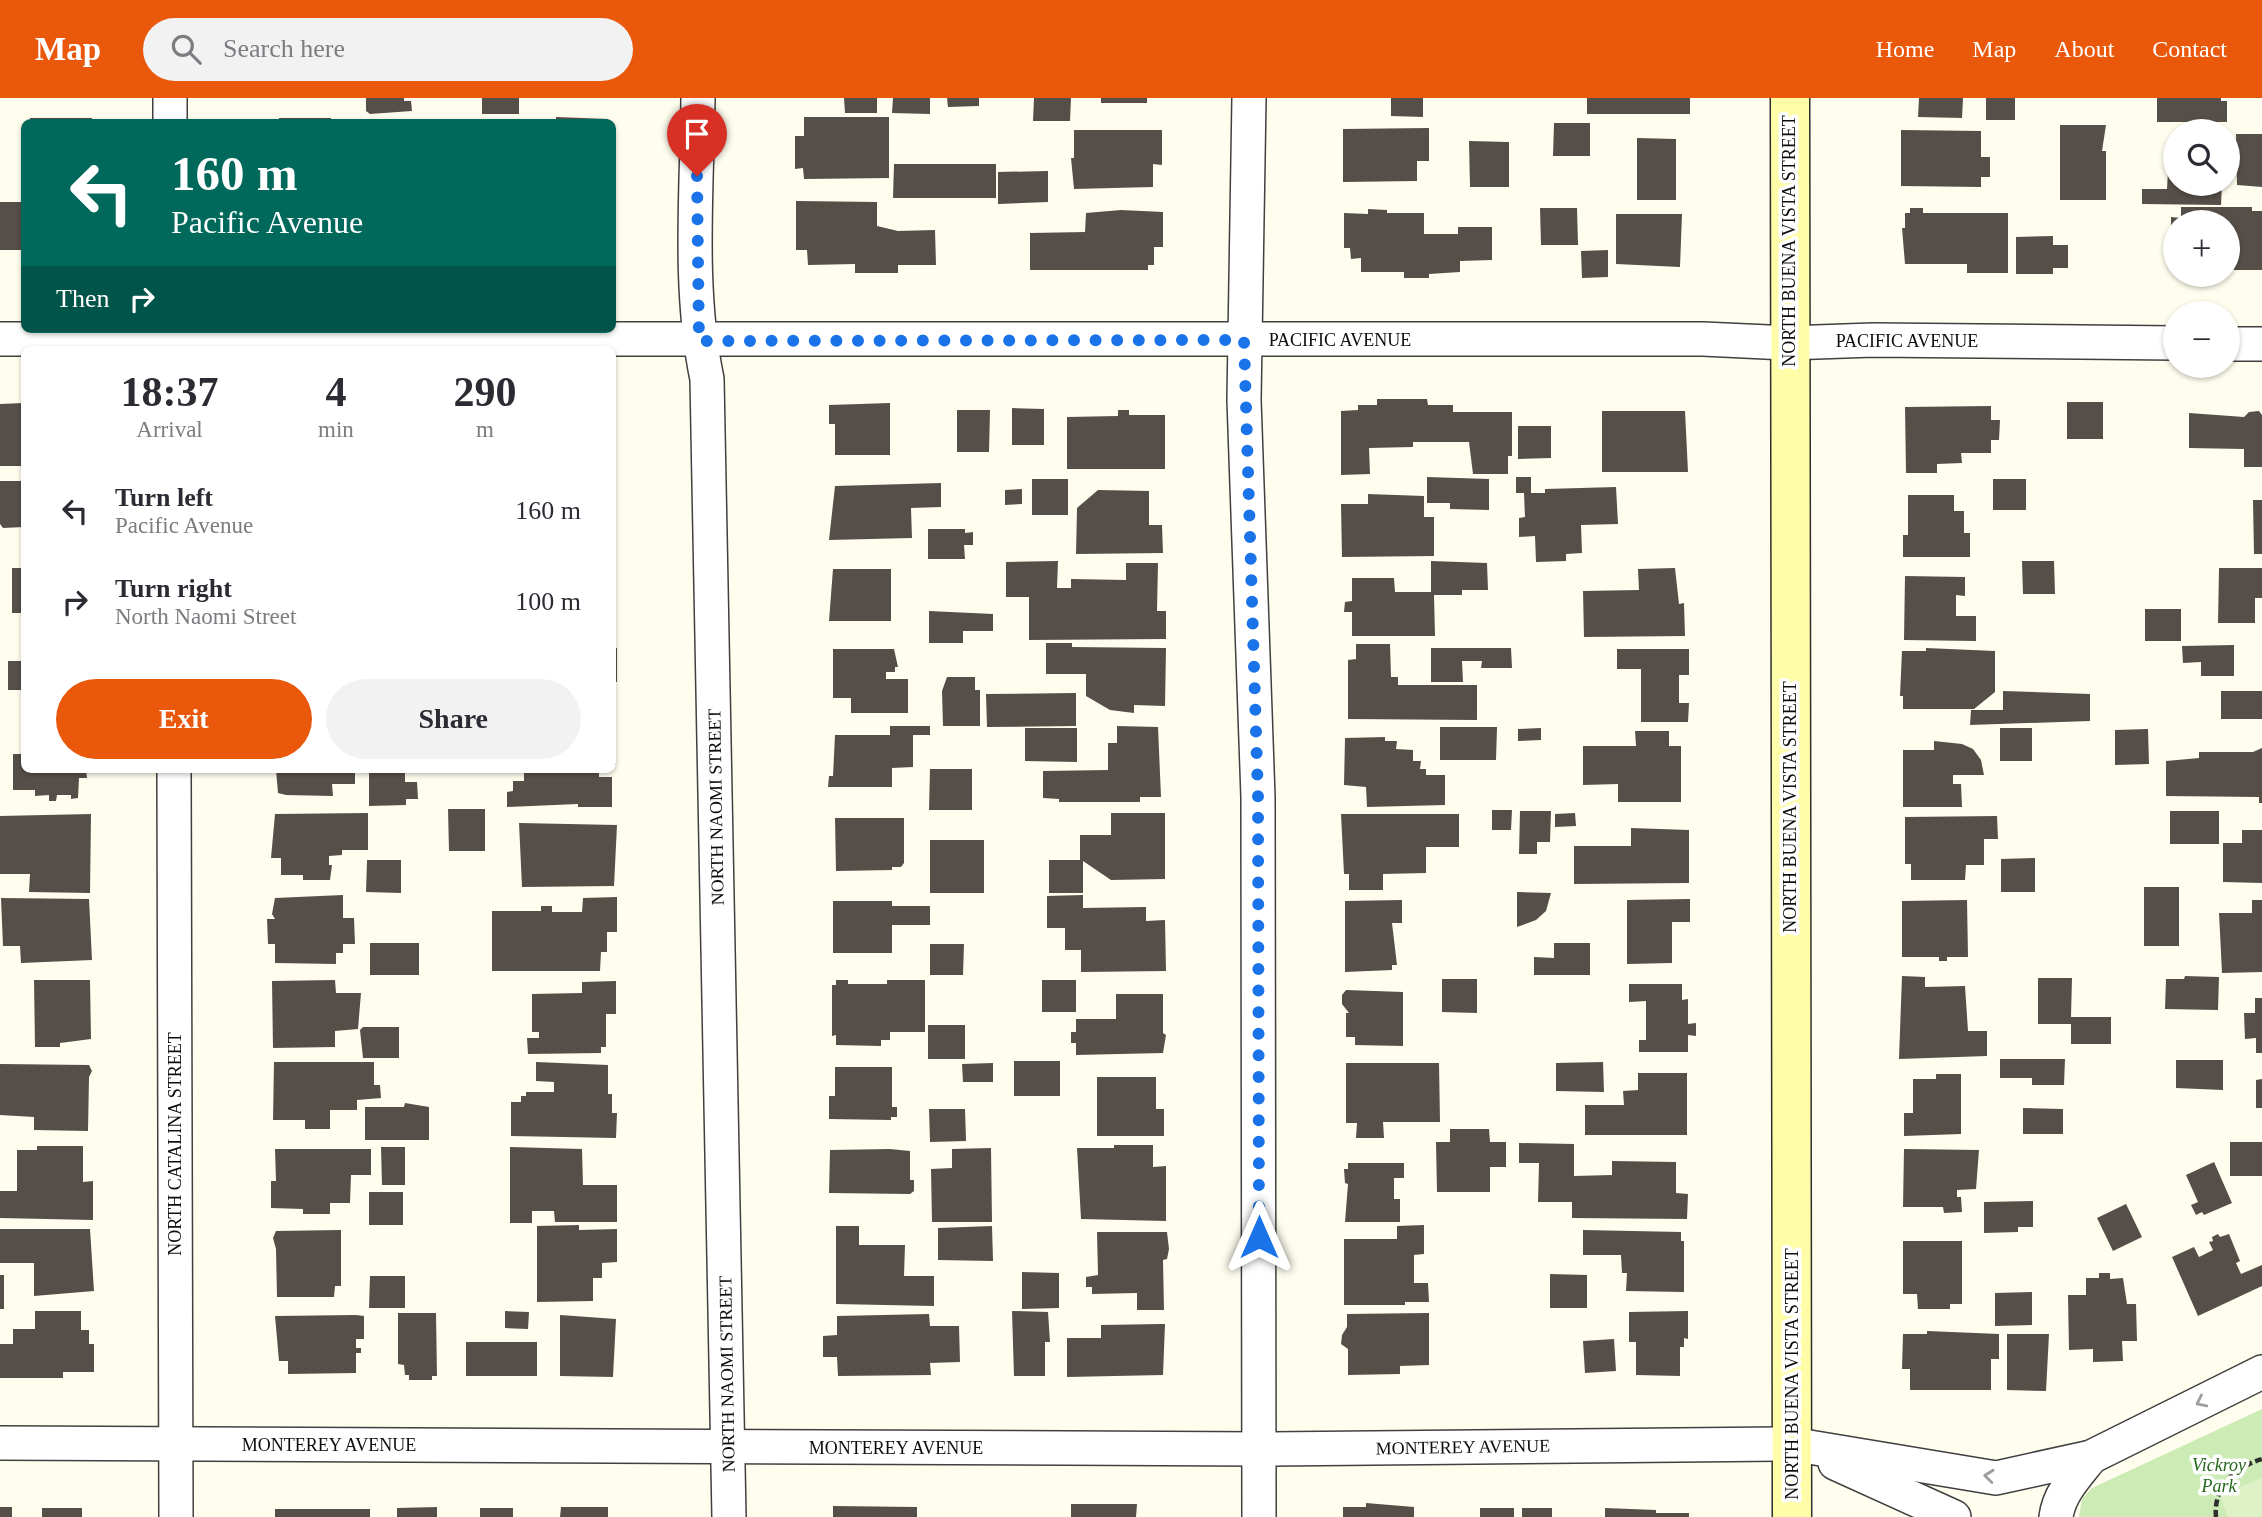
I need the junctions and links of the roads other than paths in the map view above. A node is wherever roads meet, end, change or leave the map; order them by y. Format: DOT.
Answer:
graph roads {
  1 [pos="170,98"];
  2 [pos="698,98"];
  3 [pos="1249,98"];
  4 [pos="1790,98"];
  5 [pos="170,119"];
  6 [pos="0,339"];
  7 [pos="172,339"];
  8 [pos="1244,340"];
  9 [pos="699,341"];
  10 [pos="1788,343"];
  11 [pos="2163,343"];
  12 [pos="2240,344"];
  13 [pos="2262,344"];
  14 [pos="174,773"];
  15 [pos="2262,1372"];
  16 [pos="0,1443"];
  17 [pos="176,1444"];
  18 [pos="1791,1444"];
  19 [pos="729,1447"];
  20 [pos="1260,1450"];
  21 [pos="2091,1457"];
  22 [pos="176,1517"];
  23 [pos="729,1517"];
  24 [pos="1259,1517"];
  25 [pos="1792,1517"];
  26 [pos="1954,1517"];
  27 [pos="2056,1517"];
  1 -- 5 [label="street"];
  2 -- 9 [label="street, NORTH NAOMI STREET"];
  3 -- 8 [label="street"];
  4 -- 10 [label="main road, NORTH BUENA VISTA STREET"];
  6 -- 7 [label="street, PACIFIC AVENUE"];
  7 -- 9 [label="street, PACIFIC AVENUE"];
  8 -- 9 [label="street, PACIFIC AVENUE"];
  8 -- 10 [label="street, PACIFIC AVENUE"];
  8 -- 20 [label="street"];
  9 -- 19 [label="street, NORTH NAOMI STREET"];
  10 -- 11 [label="street, PACIFIC AVENUE"];
  10 -- 18 [label="main road, NORTH BUENA VISTA STREET"];
  12 -- 13 [label="street"];
  14 -- 17 [label="street, NORTH CATALINA STREET"];
  15 -- 21 [label="street, one-way"];
  16 -- 17 [label="street, MONTEREY AVENUE"];
  17 -- 19 [label="street, MONTEREY AVENUE"];
  17 -- 22 [label="street, NORTH CATALINA STREET"];
  18 -- 20 [label="street, MONTEREY AVENUE"];
  21 -- 18 [label="street, one-way"];
  18 -- 25 [label="main road, NORTH BUENA VISTA STREET"];
  18 -- 26 [label="street"];
  19 -- 20 [label="street, MONTEREY AVENUE"];
  19 -- 23 [label="street, NORTH NAOMI STREET"];
  20 -- 24 [label="street"];
  21 -- 27 [label="street"];
}
